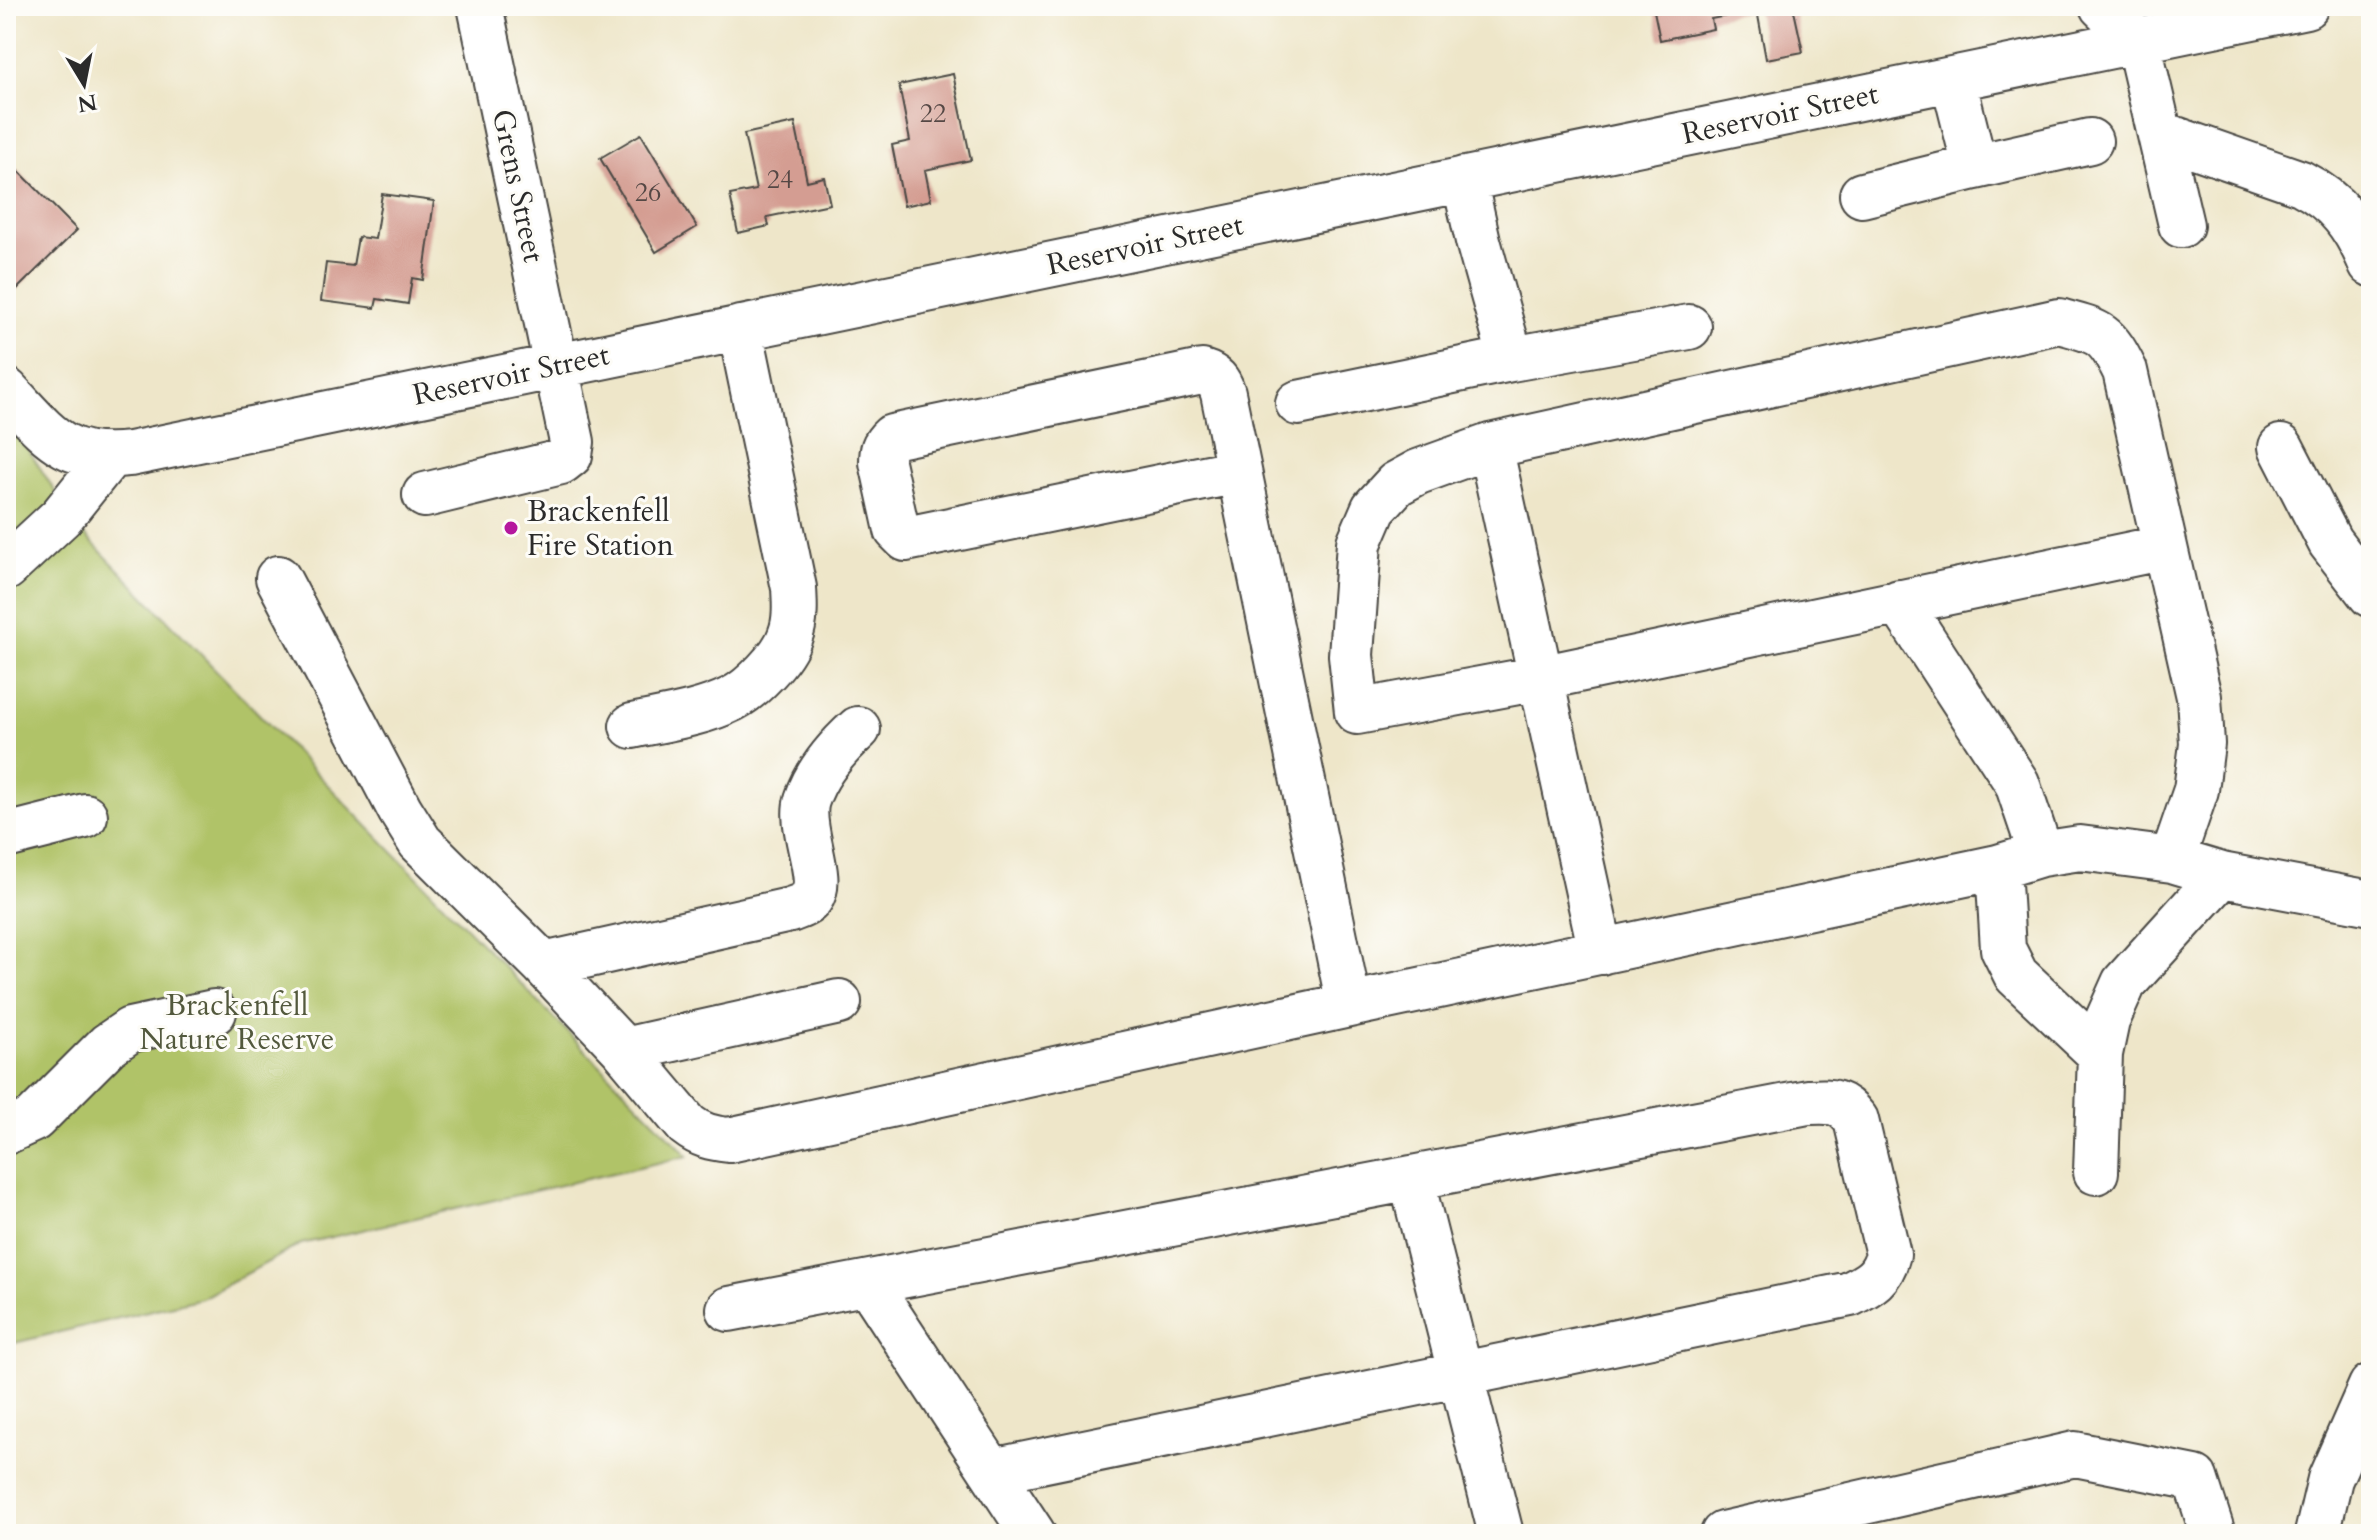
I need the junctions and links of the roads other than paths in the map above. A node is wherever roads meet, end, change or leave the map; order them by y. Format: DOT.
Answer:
graph roads {
  1 [pos="480,6"];
  2 [pos="2102,6"];
  3 [pos="2306,6"];
  4 [pos="2138,41"];
  5 [pos="1953,79"];
  6 [pos="2161,134"];
  7 [pos="2090,141"];
  8 [pos="1975,167"];
  9 [pos="1464,179"];
  10 [pos="1862,195"];
  11 [pos="2181,225"];
  12 [pos="2371,264"];
  13 [pos="1689,327"];
  14 [pos="740,328"];
  15 [pos="1511,359"];
  16 [pos="555,366"];
  17 [pos="6,390"];
  18 [pos="1298,403"];
  19 [pos="1490,446"];
  20 [pos="2281,447"];
  21 [pos="109,457"];
  22 [pos="1238,471"];
  23 [pos="425,495"];
  24 [pos="2165,547"];
  25 [pos="6,568"];
  26 [pos="278,578"];
  27 [pos="2371,595"];
  28 [pos="1899,602"];
  29 [pos="1540,678"];
  30 [pos="1357,712"];
  31 [pos="632,726"];
  32 [pos="1291,727"];
  33 [pos="858,729"];
  34 [pos="85,816"];
  35 [pos="6,836"];
  36 [pos="2041,854"];
  37 [pos="2172,860"];
  38 [pos="1998,867"];
  39 [pos="2222,875"];
  40 [pos="2371,903"];
  41 [pos="1601,952"];
  42 [pos="544,965"];
  43 [pos="839,1002"];
  44 [pos="1349,1005"];
  45 [pos="214,1012"];
  46 [pos="624,1050"];
  47 [pos="2100,1054"];
  48 [pos="6,1132"];
  49 [pos="2096,1172"];
  50 [pos="1411,1178"];
  51 [pos="868,1283"];
  52 [pos="729,1309"];
  53 [pos="1461,1374"];
  54 [pos="2371,1386"];
  55 [pos="992,1471"];
  56 [pos="1033,1534"];
  57 [pos="1501,1534"];
  58 [pos="1723,1534"];
  59 [pos="2213,1534"];
  60 [pos="2317,1534"];
  1 -- 16 [label="street, Grens Street"];
  2 -- 4 [label="street"];
  3 -- 4 [label="street, Reservoir Street"];
  4 -- 5 [label="street, Reservoir Street"];
  4 -- 6 [label="street"];
  5 -- 8 [label="street"];
  5 -- 9 [label="street, Reservoir Street"];
  6 -- 11 [label="street"];
  6 -- 12 [label="street"];
  7 -- 8 [label="street"];
  8 -- 10 [label="street"];
  9 -- 14 [label="street, Reservoir Street"];
  9 -- 15 [label="street"];
  13 -- 15 [label="street"];
  14 -- 16 [label="street, Reservoir Street"];
  14 -- 31 [label="street"];
  15 -- 18 [label="street"];
  16 -- 21 [label="street, Reservoir Street"];
  16 -- 23 [label="street, Grens Street"];
  17 -- 21 [label="street, Reservoir Street"];
  19 -- 24 [label="street"];
  19 -- 29 [label="street"];
  19 -- 30 [label="street"];
  20 -- 27 [label="street"];
  21 -- 25 [label="street"];
  22 -- 22 [label="street"];
  22 -- 32 [label="street"];
  24 -- 28 [label="street"];
  24 -- 37 [label="street"];
  26 -- 42 [label="street"];
  28 -- 29 [label="street"];
  28 -- 36 [label="street"];
  29 -- 30 [label="street"];
  29 -- 41 [label="street"];
  30 -- 32 [label="street"];
  32 -- 44 [label="street"];
  33 -- 42 [label="street"];
  34 -- 35 [label="street"];
  36 -- 37 [label="street"];
  36 -- 38 [label="street"];
  37 -- 39 [label="street"];
  38 -- 41 [label="street"];
  38 -- 47 [label="street"];
  39 -- 40 [label="street"];
  39 -- 47 [label="street"];
  41 -- 44 [label="street"];
  42 -- 46 [label="street"];
  43 -- 46 [label="street"];
  44 -- 46 [label="street"];
  45 -- 48 [label="street"];
  47 -- 49 [label="street"];
  50 -- 51 [label="street"];
  50 -- 53 [label="street"];
  50 -- 53 [label="street"];
  51 -- 52 [label="street"];
  51 -- 55 [label="street"];
  53 -- 55 [label="street"];
  53 -- 57 [label="street"];
  54 -- 60 [label="street"];
  55 -- 56 [label="street"];
  58 -- 59 [label="street"];
}
